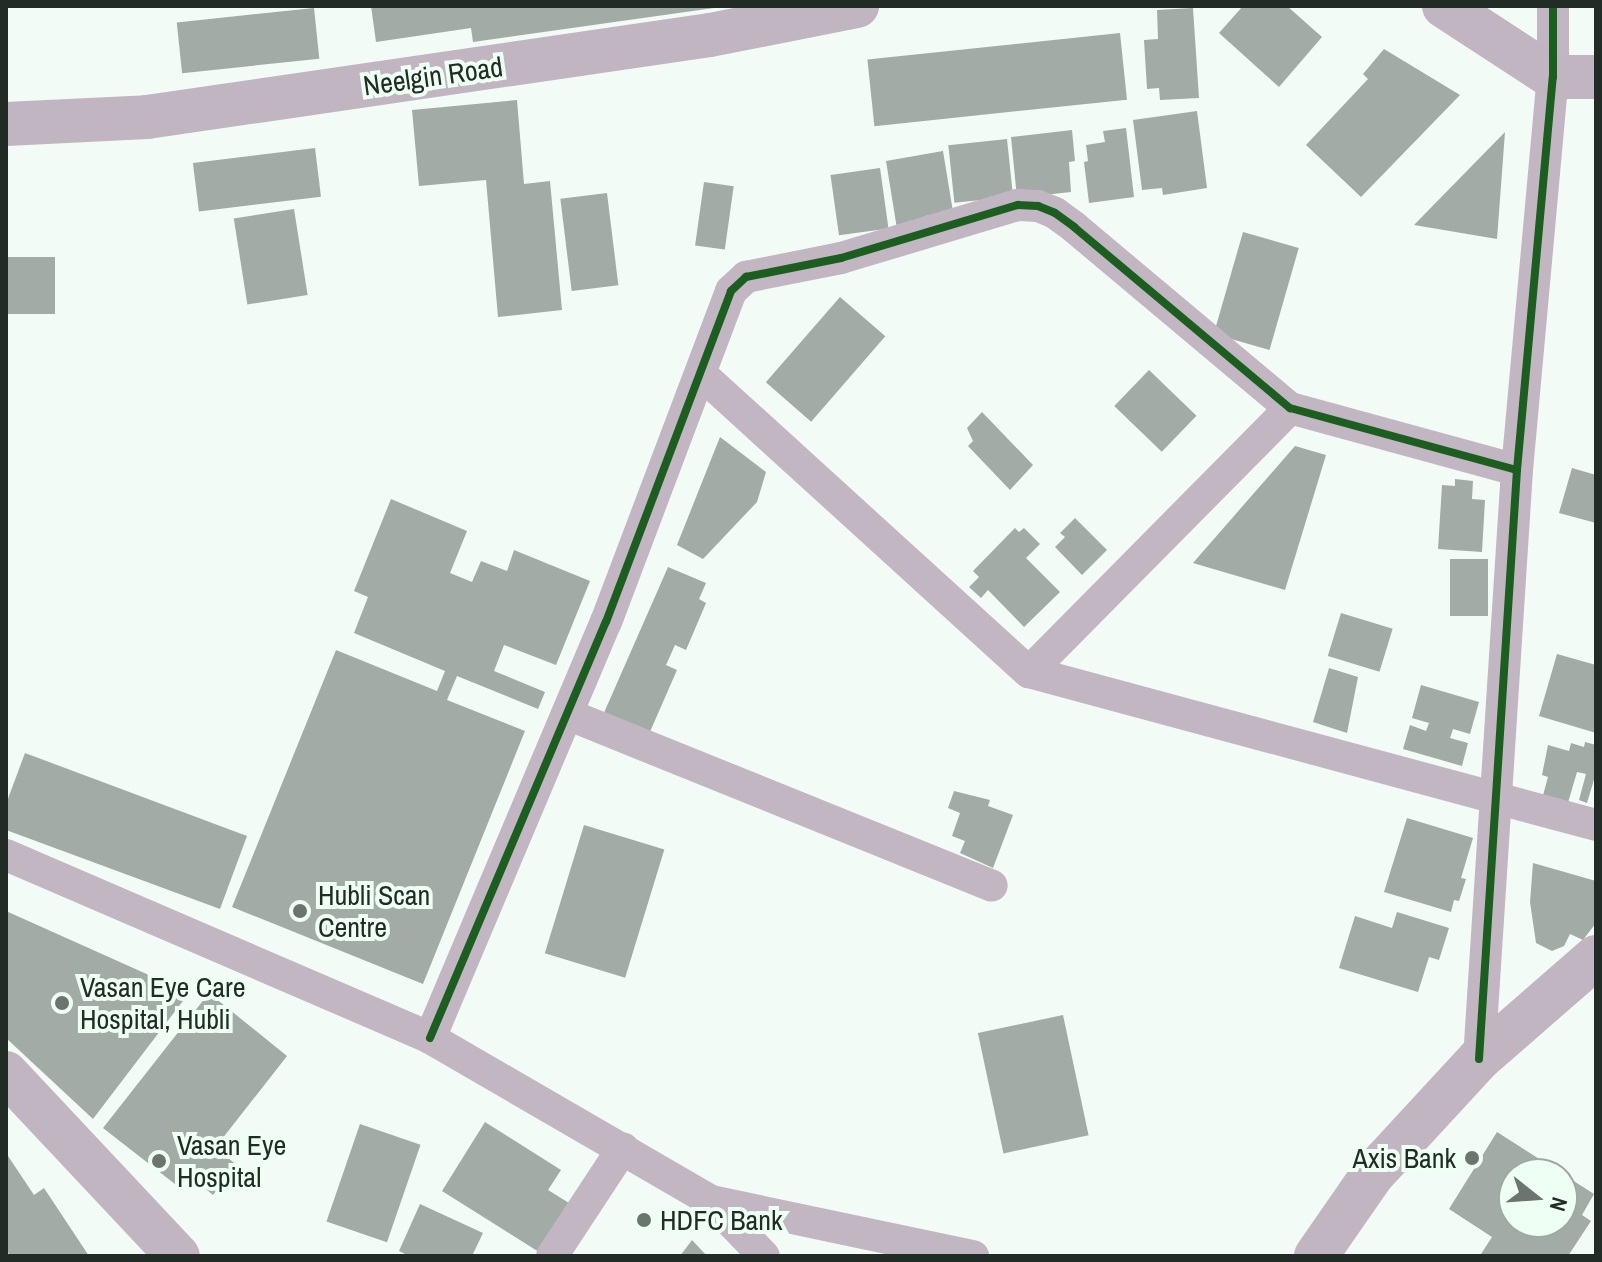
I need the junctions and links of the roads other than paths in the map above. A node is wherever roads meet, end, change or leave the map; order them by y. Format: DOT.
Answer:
graph roads {
  1 [pos="857,6"];
  2 [pos="1444,6"];
  3 [pos="1553,6"];
  4 [pos="1553,77"];
  5 [pos="1596,77"];
  6 [pos="6,124"];
  7 [pos="701,374"];
  8 [pos="1290,408"];
  9 [pos="1517,470"];
  10 [pos="1029,672"];
  11 [pos="567,714"];
  12 [pos="1495,800"];
  13 [pos="1596,825"];
  14 [pos="6,855"];
  15 [pos="992,886"];
  16 [pos="1596,957"];
  17 [pos="430,1038"];
  18 [pos="1479,1059"];
  19 [pos="6,1073"];
  20 [pos="623,1148"];
  21 [pos="711,1201"];
  22 [pos="178,1256"];
  23 [pos="552,1256"];
  24 [pos="764,1256"];
  25 [pos="973,1256"];
  26 [pos="1316,1256"];
  1 -- 6 [label="street, Neelgin Road"];
  2 -- 4 [label="street"];
  3 -- 4 [label="street"];
  4 -- 5 [label="street"];
  4 -- 9 [label="street"];
  7 -- 8 [label="street"];
  7 -- 10 [label="street"];
  7 -- 11 [label="street"];
  8 -- 9 [label="street"];
  8 -- 10 [label="street"];
  9 -- 12 [label="street"];
  10 -- 12 [label="street"];
  11 -- 15 [label="street"];
  11 -- 17 [label="street"];
  12 -- 13 [label="street"];
  12 -- 18 [label="street"];
  14 -- 17 [label="street"];
  16 -- 18 [label="street"];
  17 -- 20 [label="street"];
  18 -- 26 [label="street"];
  19 -- 22 [label="street"];
  20 -- 21 [label="street"];
  20 -- 23 [label="street"];
  21 -- 24 [label="street"];
  21 -- 25 [label="street"];
}
